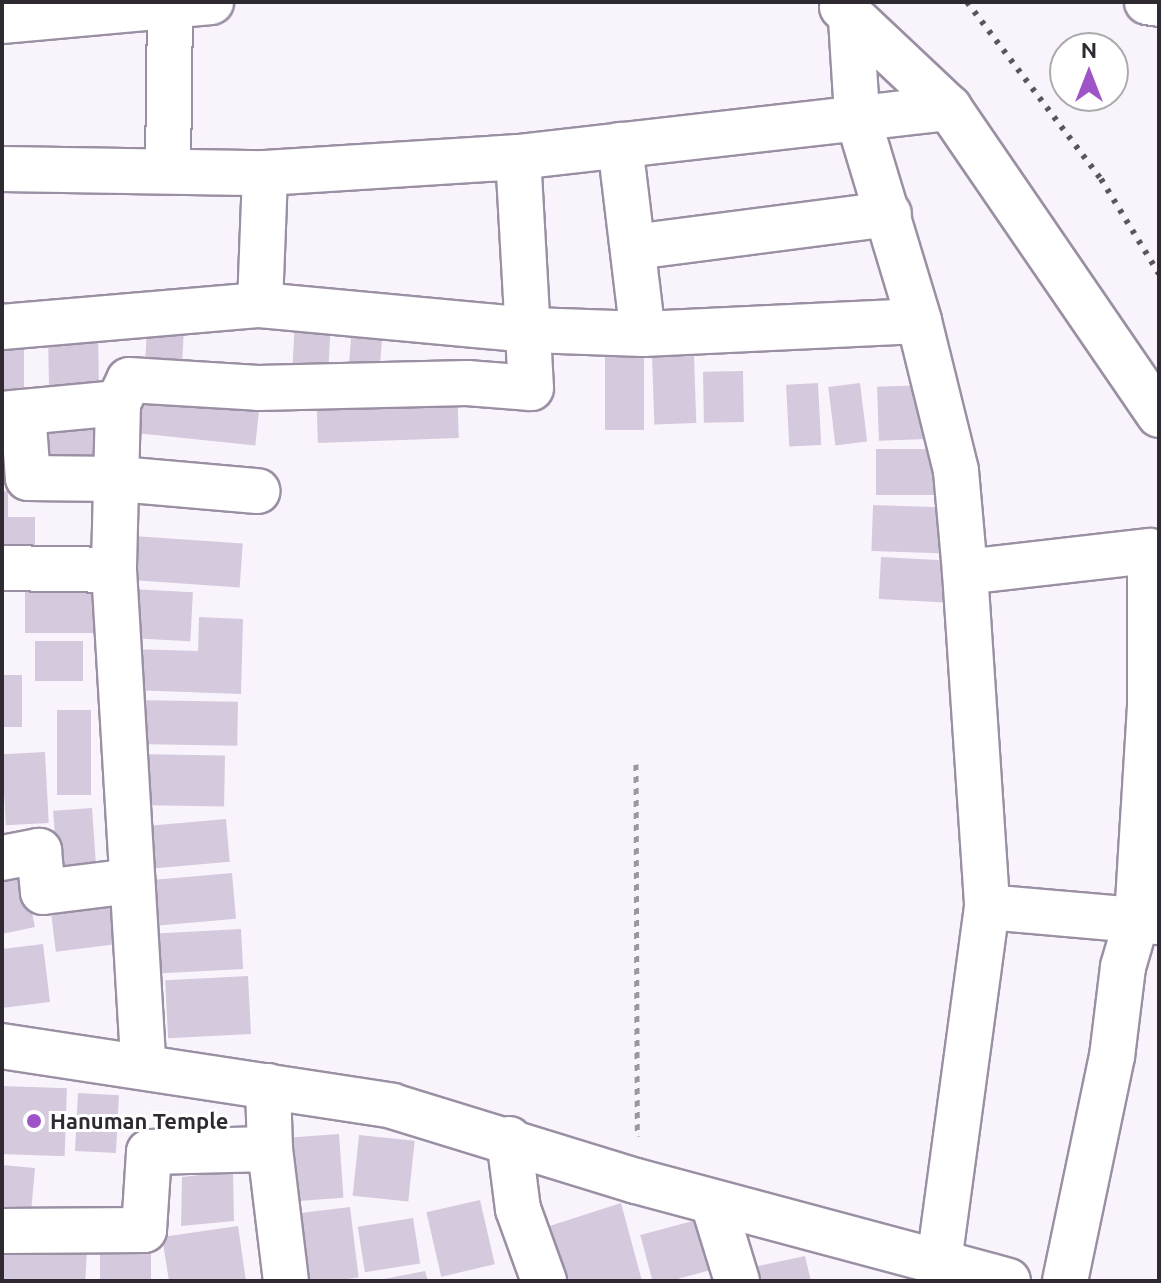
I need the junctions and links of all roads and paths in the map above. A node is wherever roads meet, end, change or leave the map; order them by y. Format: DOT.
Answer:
graph roads {
  1 [pos="1147,2"];
  2 [pos="190,3"];
  3 [pos="1159,4"];
  4 [pos="844,11"];
  5 [pos="2,21"];
  6 [pos="949,108"];
  7 [pos="857,115"];
  8 [pos="620,145"];
  9 [pos="518,157"];
  10 [pos="2,169"];
  11 [pos="168,170"];
  12 [pos="265,173"];
  13 [pos="889,214"];
  14 [pos="634,247"];
  15 [pos="260,305"];
  16 [pos="919,321"];
  17 [pos="467,323"];
  18 [pos="2,327"];
  19 [pos="531,330"];
  20 [pos="643,334"];
  21 [pos="467,383"];
  22 [pos="118,403"];
  23 [pos="12,413"];
  24 [pos="1159,415"];
  25 [pos="119,479"];
  26 [pos="257,491"];
  27 [pos="2,568"];
  28 [pos="114,570"];
  29 [pos="965,572"];
  30 [pos="636,764"];
  31 [pos="2,858"];
  32 [pos="131,881"];
  33 [pos="987,907"];
  34 [pos="1148,920"];
  35 [pos="2,1046"];
  36 [pos="143,1065"];
  37 [pos="268,1086"];
  38 [pos="509,1139"];
  39 [pos="270,1149"];
  40 [pos="636,1181"];
  41 [pos="713,1203"];
  42 [pos="2,1231"];
  43 [pos="955,1271"];
  44 [pos="286,1281"];
  45 [pos="544,1281"];
  46 [pos="737,1281"];
  47 [pos="1008,1281"];
  48 [pos="1065,1281"];
  1 -- 3 [label="street"];
  2 -- 5 [label="street"];
  2 -- 11 [label="street"];
  4 -- 6 [label="street"];
  4 -- 7 [label="street"];
  6 -- 7 [label="street"];
  6 -- 24 [label="street"];
  7 -- 8 [label="street"];
  7 -- 13 [label="street"];
  8 -- 9 [label="street"];
  8 -- 14 [label="street"];
  9 -- 12 [label="street"];
  9 -- 19 [label="street"];
  10 -- 11 [label="street"];
  11 -- 12 [label="street"];
  12 -- 15 [label="street"];
  13 -- 14 [label="street"];
  13 -- 16 [label="street"];
  14 -- 20 [label="street"];
  15 -- 17 [label="street"];
  15 -- 18 [label="street"];
  16 -- 20 [label="street"];
  16 -- 29 [label="street"];
  17 -- 19 [label="street"];
  17 -- 21 [label="street"];
  19 -- 20 [label="street"];
  19 -- 21 [label="street"];
  21 -- 22 [label="street"];
  22 -- 23 [label="street"];
  22 -- 25 [label="street"];
  23 -- 25 [label="street"];
  25 -- 26 [label="street"];
  25 -- 28 [label="street"];
  27 -- 28 [label="street"];
  28 -- 32 [label="street"];
  29 -- 33 [label="street"];
  29 -- 34 [label="street"];
  30 -- 40 [label="path"];
  31 -- 32 [label="street"];
  32 -- 36 [label="street"];
  33 -- 34 [label="street"];
  33 -- 43 [label="street"];
  34 -- 48 [label="street"];
  35 -- 36 [label="street"];
  36 -- 37 [label="street"];
  37 -- 38 [label="street"];
  37 -- 39 [label="street"];
  38 -- 40 [label="street"];
  38 -- 45 [label="street"];
  39 -- 42 [label="street"];
  39 -- 44 [label="street"];
  40 -- 41 [label="street"];
  41 -- 43 [label="street"];
  41 -- 46 [label="street"];
  43 -- 47 [label="street"];
}
